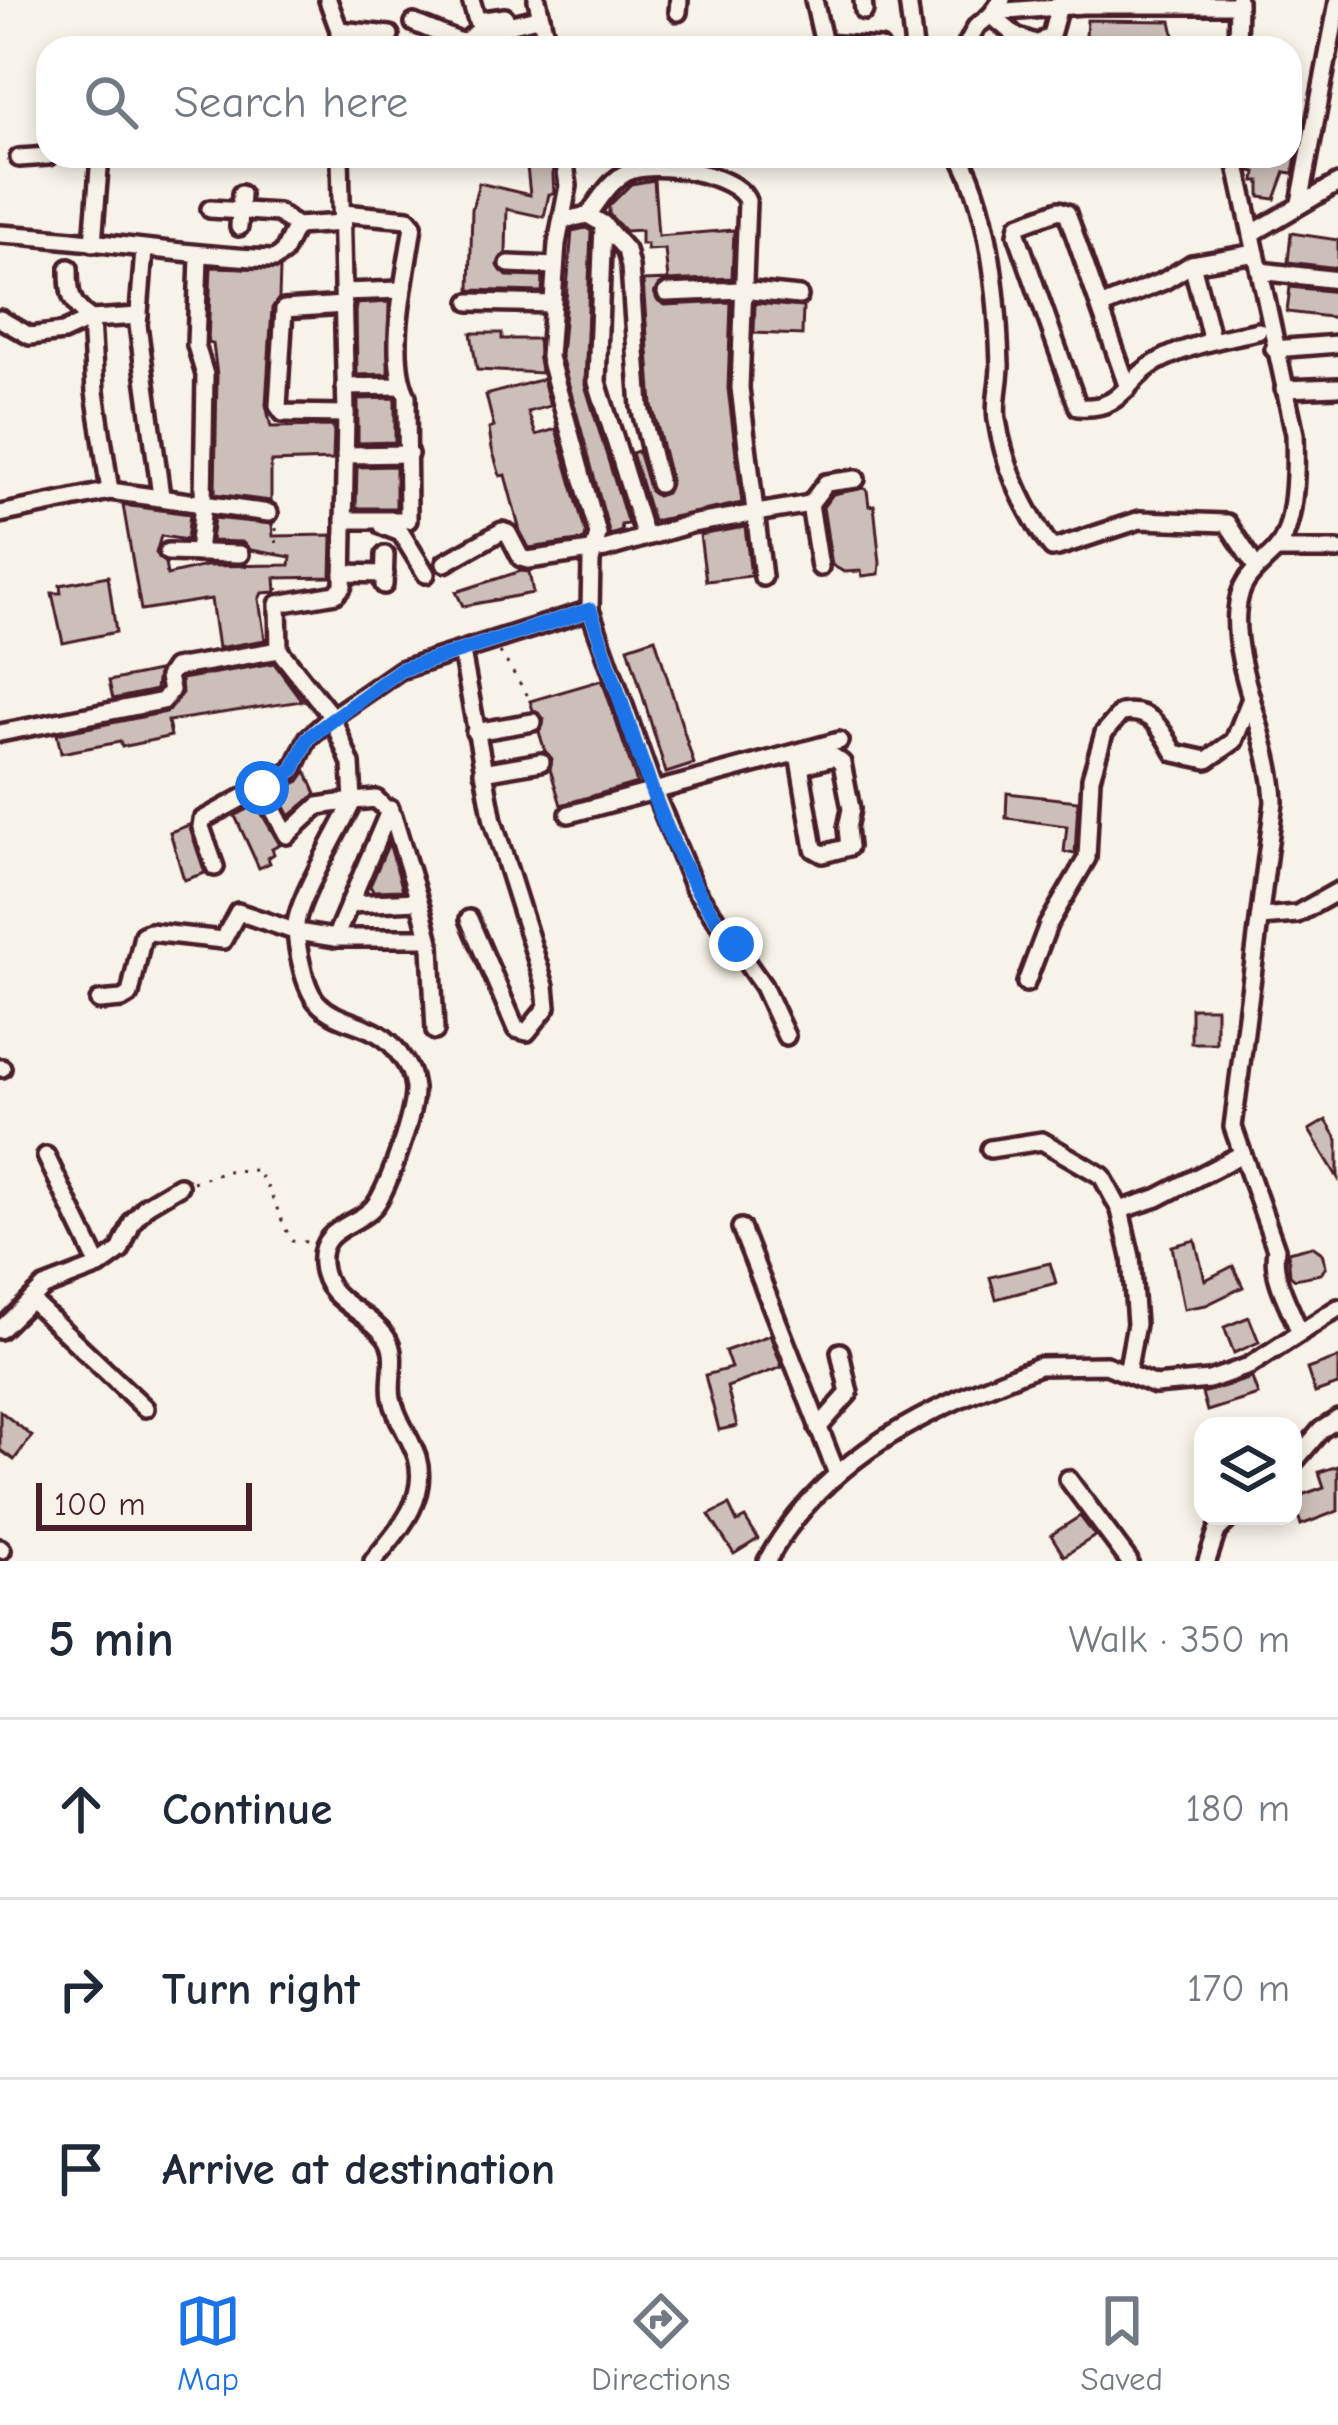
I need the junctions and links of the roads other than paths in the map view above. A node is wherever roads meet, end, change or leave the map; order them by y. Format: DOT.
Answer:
graph roads {
  1 [pos="328,0"];
  2 [pos="471,0"];
  3 [pos="814,0"];
  4 [pos="908,0"];
  5 [pos="1002,0"];
  6 [pos="1164,2"];
  7 [pos="1238,2"];
  8 [pos="1338,2"];
  9 [pos="1068,4"];
  10 [pos="540,13"];
  11 [pos="991,15"];
  12 [pos="414,23"];
  13 [pos="339,30"];
  14 [pos="390,35"];
  15 [pos="339,36"];
  16 [pos="446,36"];
  17 [pos="473,36"];
  18 [pos="492,36"];
  19 [pos="822,36"];
  20 [pos="912,36"];
  21 [pos="971,36"];
  22 [pos="1016,36"];
  23 [pos="1049,36"];
  24 [pos="1237,36"];
  25 [pos="36,157"];
  26 [pos="19,158"];
  27 [pos="99,168"];
  28 [pos="341,168"];
  29 [pos="566,168"];
  30 [pos="968,168"];
  31 [pos="1237,168"];
  32 [pos="1338,183"];
  33 [pos="1300,203"];
  34 [pos="210,209"];
  35 [pos="343,218"];
  36 [pos="596,219"];
  37 [pos="564,220"];
  38 [pos="296,226"];
  39 [pos="1253,232"];
  40 [pos="0,234"];
  41 [pos="93,244"];
  42 [pos="144,251"];
  43 [pos="1256,253"];
  44 [pos="200,256"];
  45 [pos="509,264"];
  46 [pos="1192,264"];
  47 [pos="555,266"];
  48 [pos="69,268"];
  49 [pos="1260,272"];
  50 [pos="1338,280"];
  51 [pos="401,290"];
  52 [pos="742,290"];
  53 [pos="666,293"];
  54 [pos="799,296"];
  55 [pos="344,298"];
  56 [pos="470,302"];
  57 [pos="553,304"];
  58 [pos="1100,307"];
  59 [pos="139,316"];
  60 [pos="0,319"];
  61 [pos="91,319"];
  62 [pos="1258,332"];
  63 [pos="1212,341"];
  64 [pos="1338,344"];
  65 [pos="1274,349"];
  66 [pos="401,386"];
  67 [pos="345,387"];
  68 [pos="1338,387"];
  69 [pos="1129,388"];
  70 [pos="1284,389"];
  71 [pos="346,414"];
  72 [pos="409,454"];
  73 [pos="345,455"];
  74 [pos="856,478"];
  75 [pos="659,484"];
  76 [pos="110,491"];
  77 [pos="161,496"];
  78 [pos="203,504"];
  79 [pos="810,504"];
  80 [pos="269,513"];
  81 [pos="0,514"];
  82 [pos="755,514"];
  83 [pos="344,523"];
  84 [pos="646,537"];
  85 [pos="594,549"];
  86 [pos="1277,550"];
  87 [pos="1338,550"];
  88 [pos="168,552"];
  89 [pos="198,553"];
  90 [pos="240,554"];
  91 [pos="385,555"];
  92 [pos="445,563"];
  93 [pos="820,567"];
  94 [pos="1256,567"];
  95 [pos="344,573"];
  96 [pos="426,574"];
  97 [pos="763,577"];
  98 [pos="590,610"];
  99 [pos="279,650"];
  100 [pos="462,652"];
  101 [pos="1252,695"];
  102 [pos="332,717"];
  103 [pos="533,722"];
  104 [pos="476,732"];
  105 [pos="0,733"];
  106 [pos="838,741"];
  107 [pos="800,759"];
  108 [pos="541,762"];
  109 [pos="483,772"];
  110 [pos="262,788"];
  111 [pos="655,793"];
  112 [pos="353,801"];
  113 [pos="390,809"];
  114 [pos="569,814"];
  115 [pos="215,867"];
  116 [pos="1338,891"];
  117 [pos="418,901"];
  118 [pos="350,904"];
  119 [pos="1260,917"];
  120 [pos="469,919"];
  121 [pos="297,932"];
  122 [pos="335,938"];
  123 [pos="428,938"];
  124 [pos="1026,983"];
  125 [pos="99,1001"];
  126 [pos="435,1031"];
  127 [pos="787,1036"];
  128 [pos="990,1149"];
  129 [pos="1242,1154"];
  130 [pos="46,1156"];
  131 [pos="179,1186"];
  132 [pos="1120,1210"];
  133 [pos="741,1228"];
  134 [pos="99,1266"];
  135 [pos="31,1300"];
  136 [pos="1338,1308"];
  137 [pos="0,1330"];
  138 [pos="1300,1333"];
  139 [pos="840,1352"];
  140 [pos="1127,1373"];
  141 [pos="145,1408"];
  142 [pos="1338,1419"];
  143 [pos="818,1428"];
  144 [pos="1302,1452"];
  145 [pos="837,1474"];
  146 [pos="1068,1478"];
  147 [pos="1224,1525"];
  148 [pos="773,1558"];
  149 [pos="373,1561"];
  150 [pos="1129,1561"];
  151 [pos="1207,1561"];
  1 -- 13 [label="street"];
  2 -- 10 [label="street"];
  3 -- 19 [label="street"];
  4 -- 20 [label="street"];
  5 -- 11 [label="street"];
  6 -- 7 [label="street"];
  6 -- 9 [label="street"];
  7 -- 24 [label="street"];
  8 -- 33 [label="street"];
  9 -- 11 [label="street"];
  9 -- 23 [label="street"];
  10 -- 17 [label="street"];
  10 -- 18 [label="street"];
  11 -- 21 [label="street"];
  11 -- 22 [label="street"];
  12 -- 16 [label="street"];
  13 -- 14 [label="street"];
  13 -- 15 [label="street"];
  25 -- 26 [label="street"];
  27 -- 41 [label="street"];
  28 -- 35 [label="street"];
  29 -- 37 [label="street"];
  30 -- 94 [label="street"];
  31 -- 39 [label="street"];
  32 -- 33 [label="street"];
  33 -- 39 [label="street"];
  34 -- 38 [label="street"];
  35 -- 38 [label="street"];
  35 -- 51 [label="street"];
  35 -- 55 [label="street"];
  36 -- 37 [label="street"];
  36 -- 52 [label="street"];
  36 -- 75 [label="street"];
  36 -- 84 [label="street"];
  37 -- 47 [label="street"];
  38 -- 44 [label="street"];
  39 -- 43 [label="street"];
  40 -- 41 [label="street"];
  41 -- 42 [label="street"];
  42 -- 44 [label="street"];
  42 -- 59 [label="street"];
  43 -- 46 [label="street"];
  43 -- 49 [label="street"];
  44 -- 78 [label="street"];
  45 -- 47 [label="street"];
  46 -- 58 [label="street"];
  46 -- 63 [label="street"];
  47 -- 57 [label="street"];
  48 -- 61 [label="street"];
  49 -- 50 [label="street"];
  49 -- 65 [label="street"];
  51 -- 55 [label="street"];
  51 -- 66 [label="street"];
  52 -- 53 [label="street"];
  52 -- 54 [label="street"];
  52 -- 82 [label="street"];
  55 -- 67 [label="street"];
  55 -- 71 [label="street"];
  56 -- 57 [label="street"];
  57 -- 85 [label="street"];
  58 -- 69 [label="street"];
  58 -- 69 [label="street"];
  59 -- 61 [label="street"];
  59 -- 77 [label="street"];
  60 -- 61 [label="street"];
  61 -- 76 [label="street"];
  62 -- 63 [label="street"];
  63 -- 69 [label="street"];
  64 -- 65 [label="street"];
  65 -- 70 [label="street"];
  66 -- 67 [label="street"];
  66 -- 72 [label="street"];
  67 -- 71 [label="street"];
  68 -- 70 [label="street"];
  70 -- 86 [label="street"];
  71 -- 73 [label="street"];
  72 -- 73 [label="street"];
  72 -- 83 [label="street"];
  73 -- 83 [label="street"];
  74 -- 79 [label="street"];
  76 -- 77 [label="street"];
  76 -- 81 [label="street"];
  77 -- 78 [label="street"];
  78 -- 80 [label="street"];
  78 -- 89 [label="street"];
  79 -- 82 [label="street"];
  79 -- 93 [label="street"];
  82 -- 84 [label="street"];
  82 -- 97 [label="street"];
  83 -- 95 [label="street"];
  83 -- 96 [label="street"];
  84 -- 85 [label="street"];
  85 -- 92 [label="street"];
  85 -- 98 [label="street"];
  86 -- 87 [label="street"];
  86 -- 94 [label="street"];
  88 -- 89 [label="street"];
  89 -- 90 [label="street"];
  91 -- 95 [label="street"];
  94 -- 101 [label="street"];
  95 -- 99 [label="street"];
  98 -- 100 [label="street"];
  98 -- 111 [label="street"];
  99 -- 102 [label="street"];
  99 -- 105 [label="street"];
  100 -- 102 [label="street"];
  100 -- 104 [label="street"];
  101 -- 119 [label="street"];
  101 -- 124 [label="street"];
  102 -- 110 [label="street"];
  102 -- 112 [label="street"];
  103 -- 104 [label="street"];
  104 -- 109 [label="street"];
  106 -- 107 [label="street"];
  107 -- 107 [label="street"];
  107 -- 111 [label="street"];
  108 -- 109 [label="street"];
  109 -- 120 [label="street"];
  110 -- 112 [label="street"];
  110 -- 115 [label="street"];
  111 -- 114 [label="street"];
  111 -- 127 [label="street"];
  112 -- 113 [label="street"];
  112 -- 121 [label="street"];
  113 -- 117 [label="street"];
  113 -- 118 [label="street"];
  116 -- 119 [label="street"];
  117 -- 118 [label="street"];
  117 -- 123 [label="street"];
  118 -- 122 [label="street"];
  119 -- 129 [label="street"];
  121 -- 122 [label="street"];
  121 -- 125 [label="street"];
  121 -- 149 [label="street"];
  122 -- 123 [label="street"];
  123 -- 126 [label="street"];
  128 -- 132 [label="street"];
  129 -- 132 [label="street"];
  129 -- 138 [label="street"];
  130 -- 134 [label="street"];
  131 -- 134 [label="street"];
  132 -- 140 [label="street"];
  133 -- 143 [label="street"];
  134 -- 135 [label="street"];
  135 -- 137 [label="street"];
  135 -- 141 [label="street"];
  136 -- 138 [label="street"];
  138 -- 140 [label="street"];
  139 -- 143 [label="street"];
  140 -- 145 [label="street"];
  142 -- 144 [label="street"];
  143 -- 145 [label="street"];
  145 -- 148 [label="street"];
  146 -- 150 [label="street"];
  147 -- 151 [label="street"];
}
